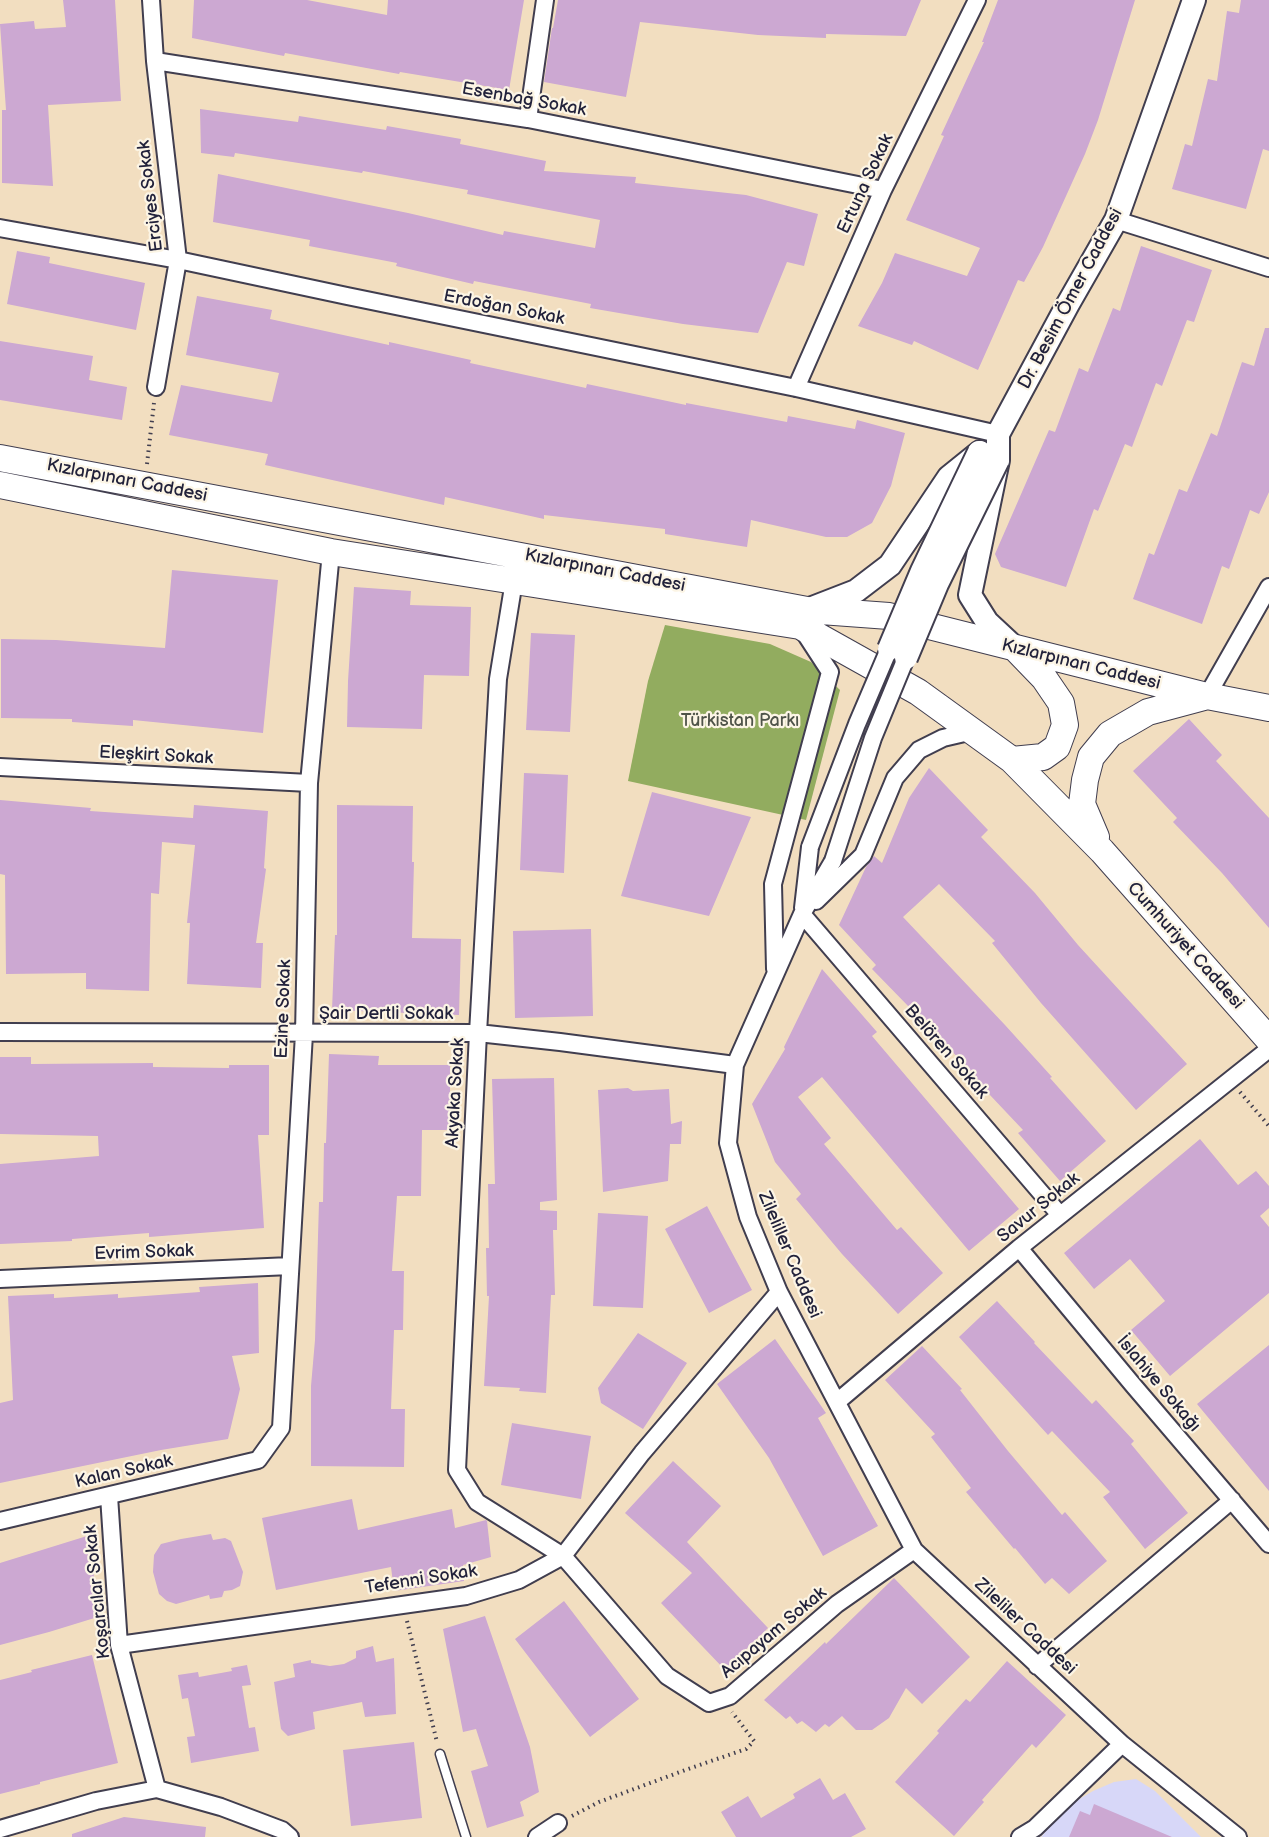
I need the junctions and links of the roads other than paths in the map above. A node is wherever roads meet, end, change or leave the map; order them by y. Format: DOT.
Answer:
graph roads {
  1 [pos="151,0"];
  2 [pos="545,0"];
  3 [pos="977,0"];
  4 [pos="1194,0"];
  5 [pos="155,61"];
  6 [pos="528,119"];
  7 [pos="883,190"];
  8 [pos="1116,220"];
  9 [pos="0,228"];
  10 [pos="178,260"];
  11 [pos="1269,268"];
  12 [pos="156,387"];
  13 [pos="796,387"];
  14 [pos="998,434"];
  15 [pos="989,456"];
  16 [pos="0,458"];
  17 [pos="0,485"];
  18 [pos="331,552"];
  19 [pos="514,581"];
  20 [pos="1269,587"];
  21 [pos="804,618"];
  22 [pos="1016,649"];
  23 [pos="897,654"];
  24 [pos="1207,696"];
  25 [pos="1269,708"];
  26 [pos="973,731"];
  27 [pos="1012,760"];
  28 [pos="0,767"];
  29 [pos="309,783"];
  30 [pos="1102,852"];
  31 [pos="802,914"];
  32 [pos="775,974"];
  33 [pos="0,1032"];
  34 [pos="478,1033"];
  35 [pos="303,1034"];
  36 [pos="1269,1040"];
  37 [pos="1269,1049"];
  38 [pos="735,1065"];
  39 [pos="1060,1215"];
  40 [pos="1019,1248"];
  41 [pos="290,1266"];
  42 [pos="0,1279"];
  43 [pos="779,1292"];
  44 [pos="837,1402"];
  45 [pos="258,1460"];
  46 [pos="109,1496"];
  47 [pos="1232,1500"];
  48 [pos="0,1521"];
  49 [pos="1269,1544"];
  50 [pos="914,1550"];
  51 [pos="563,1556"];
  52 [pos="119,1645"];
  53 [pos="1038,1666"];
  54 [pos="1122,1744"];
  55 [pos="440,1754"];
  56 [pos="157,1790"];
  57 [pos="558,1822"];
  58 [pos="0,1829"];
  59 [pos="290,1837"];
  60 [pos="466,1837"];
  61 [pos="537,1837"];
  62 [pos="1020,1837"];
  63 [pos="1238,1837"];
  1 -- 5 [label="street, Erciyes Sokak"];
  2 -- 6 [label="street"];
  3 -- 7 [label="street, Ertuna Sokak"];
  4 -- 8 [label="main road, Dr. Besim Ömer Caddesi"];
  5 -- 6 [label="street, Esenbağ Sokak"];
  5 -- 10 [label="street, Erciyes Sokak"];
  6 -- 7 [label="street, Esenbağ Sokak"];
  7 -- 13 [label="street, Ertuna Sokak"];
  8 -- 11 [label="street"];
  8 -- 14 [label="main road, Dr. Besim Ömer Caddesi"];
  9 -- 10 [label="street, Erdoğan Sokak"];
  10 -- 12 [label="street, Erciyes Sokak"];
  10 -- 13 [label="street, Erdoğan Sokak"];
  13 -- 14 [label="street, Erdoğan Sokak"];
  14 -- 15 [label="main road, Dr. Besim Ömer Caddesi"];
  15 -- 21 [label="main road"];
  15 -- 22 [label="main road"];
  15 -- 23 [label="main road, bridge"];
  16 -- 21 [label="main road, Kızlarpınarı Caddesi"];
  17 -- 18 [label="main road, Kızlarpınarı Caddesi"];
  18 -- 19 [label="main road, Kızlarpınarı Caddesi"];
  18 -- 29 [label="street, Ezine Sokak"];
  19 -- 21 [label="main road, Kızlarpınarı Caddesi"];
  19 -- 34 [label="street, Akyaka Sokak"];
  20 -- 24 [label="street"];
  21 -- 22 [label="main road, Kızlarpınarı Caddesi"];
  21 -- 26 [label="main road, Kızlarpınarı Caddesi"];
  21 -- 32 [label="street"];
  22 -- 24 [label="main road, Kızlarpınarı Caddesi"];
  22 -- 27 [label="main road"];
  23 -- 31 [label="street, bridge"];
  23 -- 31 [label="street, bridge"];
  24 -- 25 [label="main road, Kızlarpınarı Caddesi"];
  24 -- 30 [label="main road"];
  26 -- 27 [label="main road, Kızlarpınarı Caddesi"];
  26 -- 31 [label="street"];
  27 -- 30 [label="main road, Cumhuriyet Caddesi"];
  28 -- 29 [label="street, Eleşkirt Sokak"];
  29 -- 35 [label="street, Ezine Sokak"];
  30 -- 36 [label="main road, Cumhuriyet Caddesi"];
  31 -- 32 [label="street, Zileliller Caddesi"];
  31 -- 39 [label="street, Belören Sokak"];
  32 -- 38 [label="street, Zileliller Caddesi"];
  33 -- 35 [label="street, Şair Dertli Sokak"];
  34 -- 35 [label="street, Şair Dertli Sokak"];
  34 -- 38 [label="street, Şair Dertli Sokak"];
  34 -- 51 [label="street, Akyaka Sokak"];
  35 -- 41 [label="street, Ezine Sokak"];
  37 -- 39 [label="street, Savur Sokak"];
  38 -- 43 [label="street, Zileliller Caddesi"];
  39 -- 40 [label="street, Savur Sokak"];
  40 -- 44 [label="street, Savur Sokak"];
  40 -- 47 [label="street, İslahiye Sokağı"];
  41 -- 42 [label="street, Evrim Sokak"];
  41 -- 45 [label="street, Ezine Sokak"];
  43 -- 44 [label="street, Zileliller Caddesi"];
  43 -- 51 [label="street, Tefenni Sokak"];
  44 -- 50 [label="street, Zileliler Caddesi"];
  45 -- 46 [label="street, Kalan Sokak"];
  46 -- 48 [label="street, Kalan Sokak"];
  46 -- 52 [label="street, Koşarcılar Sokak"];
  47 -- 49 [label="street, İslahiye Sokağı"];
  47 -- 53 [label="street"];
  50 -- 51 [label="street, Acıpayam Sokak"];
  50 -- 53 [label="street, Zileliler Caddesi"];
  51 -- 52 [label="street, Tefenni Sokak"];
  52 -- 56 [label="street, Koşarcılar Sokak"];
  53 -- 54 [label="street, Zileliler Caddesi"];
  54 -- 62 [label="street"];
  54 -- 63 [label="street, Zileliler Caddesi"];
  55 -- 60 [label="lane"];
  56 -- 58 [label="street"];
  56 -- 59 [label="street"];
  57 -- 61 [label="street"];
}
